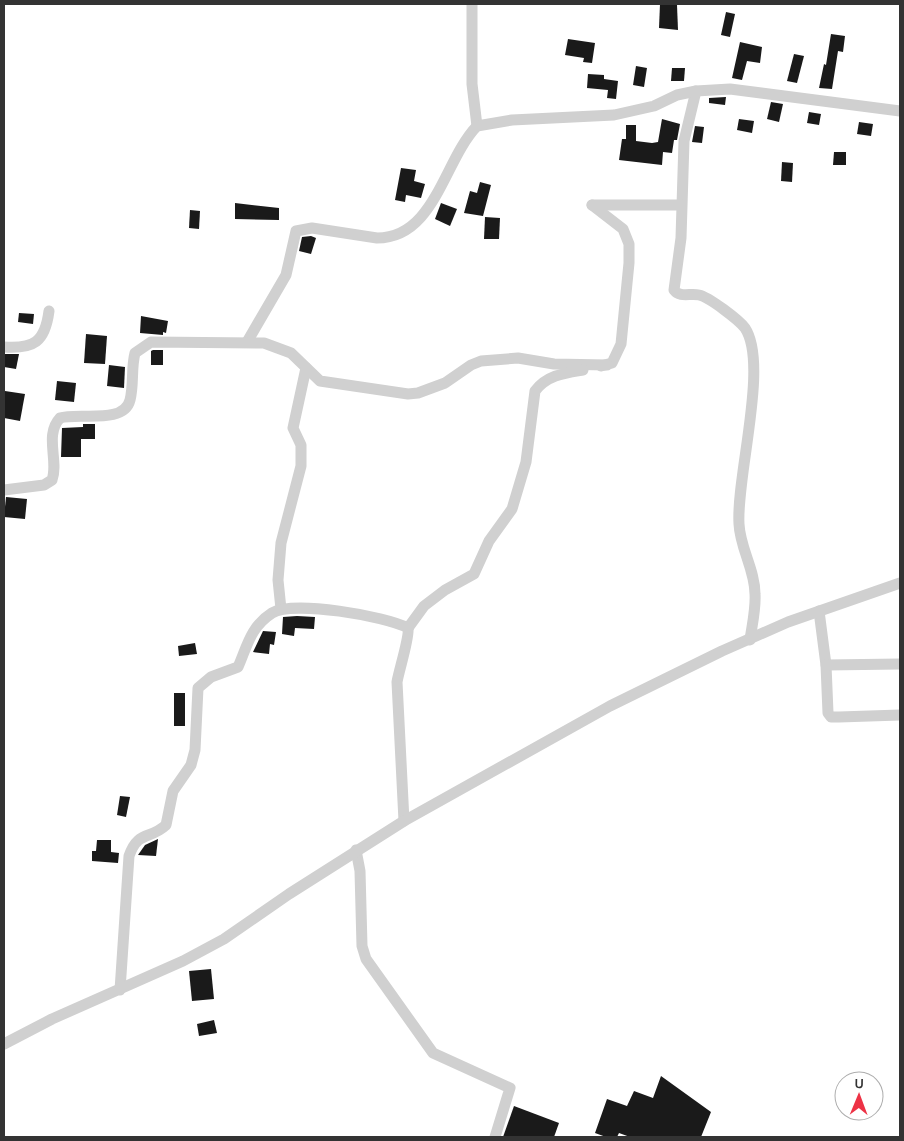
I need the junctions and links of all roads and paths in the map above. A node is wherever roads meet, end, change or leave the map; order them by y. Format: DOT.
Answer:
graph roads {
  1 [pos="472,4"];
  2 [pos="696,90"];
  3 [pos="900,111"];
  4 [pos="476,126"];
  5 [pos="681,205"];
  6 [pos="49,311"];
  7 [pos="247,342"];
  8 [pos="4,347"];
  9 [pos="607,365"];
  10 [pos="306,368"];
  11 [pos="4,490"];
  12 [pos="900,582"];
  13 [pos="281,609"];
  14 [pos="819,611"];
  15 [pos="408,628"];
  16 [pos="750,640"];
  17 [pos="900,664"];
  18 [pos="826,665"];
  19 [pos="900,715"];
  20 [pos="404,821"];
  21 [pos="356,850"];
  22 [pos="120,990"];
  23 [pos="4,1044"];
  24 [pos="495,1137"];
  1 -- 4 [label="street"];
  2 -- 3 [label="street"];
  2 -- 4 [label="street"];
  2 -- 5 [label="street"];
  4 -- 7 [label="street"];
  5 -- 9 [label="street"];
  5 -- 16 [label="street"];
  6 -- 8 [label="street"];
  7 -- 10 [label="street"];
  7 -- 11 [label="street"];
  9 -- 10 [label="street"];
  9 -- 15 [label="street"];
  10 -- 13 [label="street"];
  12 -- 14 [label="street"];
  13 -- 15 [label="street"];
  13 -- 22 [label="street"];
  14 -- 16 [label="street"];
  14 -- 18 [label="street"];
  15 -- 20 [label="street"];
  16 -- 20 [label="street"];
  17 -- 18 [label="street"];
  18 -- 19 [label="street"];
  20 -- 21 [label="street"];
  21 -- 22 [label="street"];
  21 -- 24 [label="street"];
  22 -- 23 [label="street"];
}
